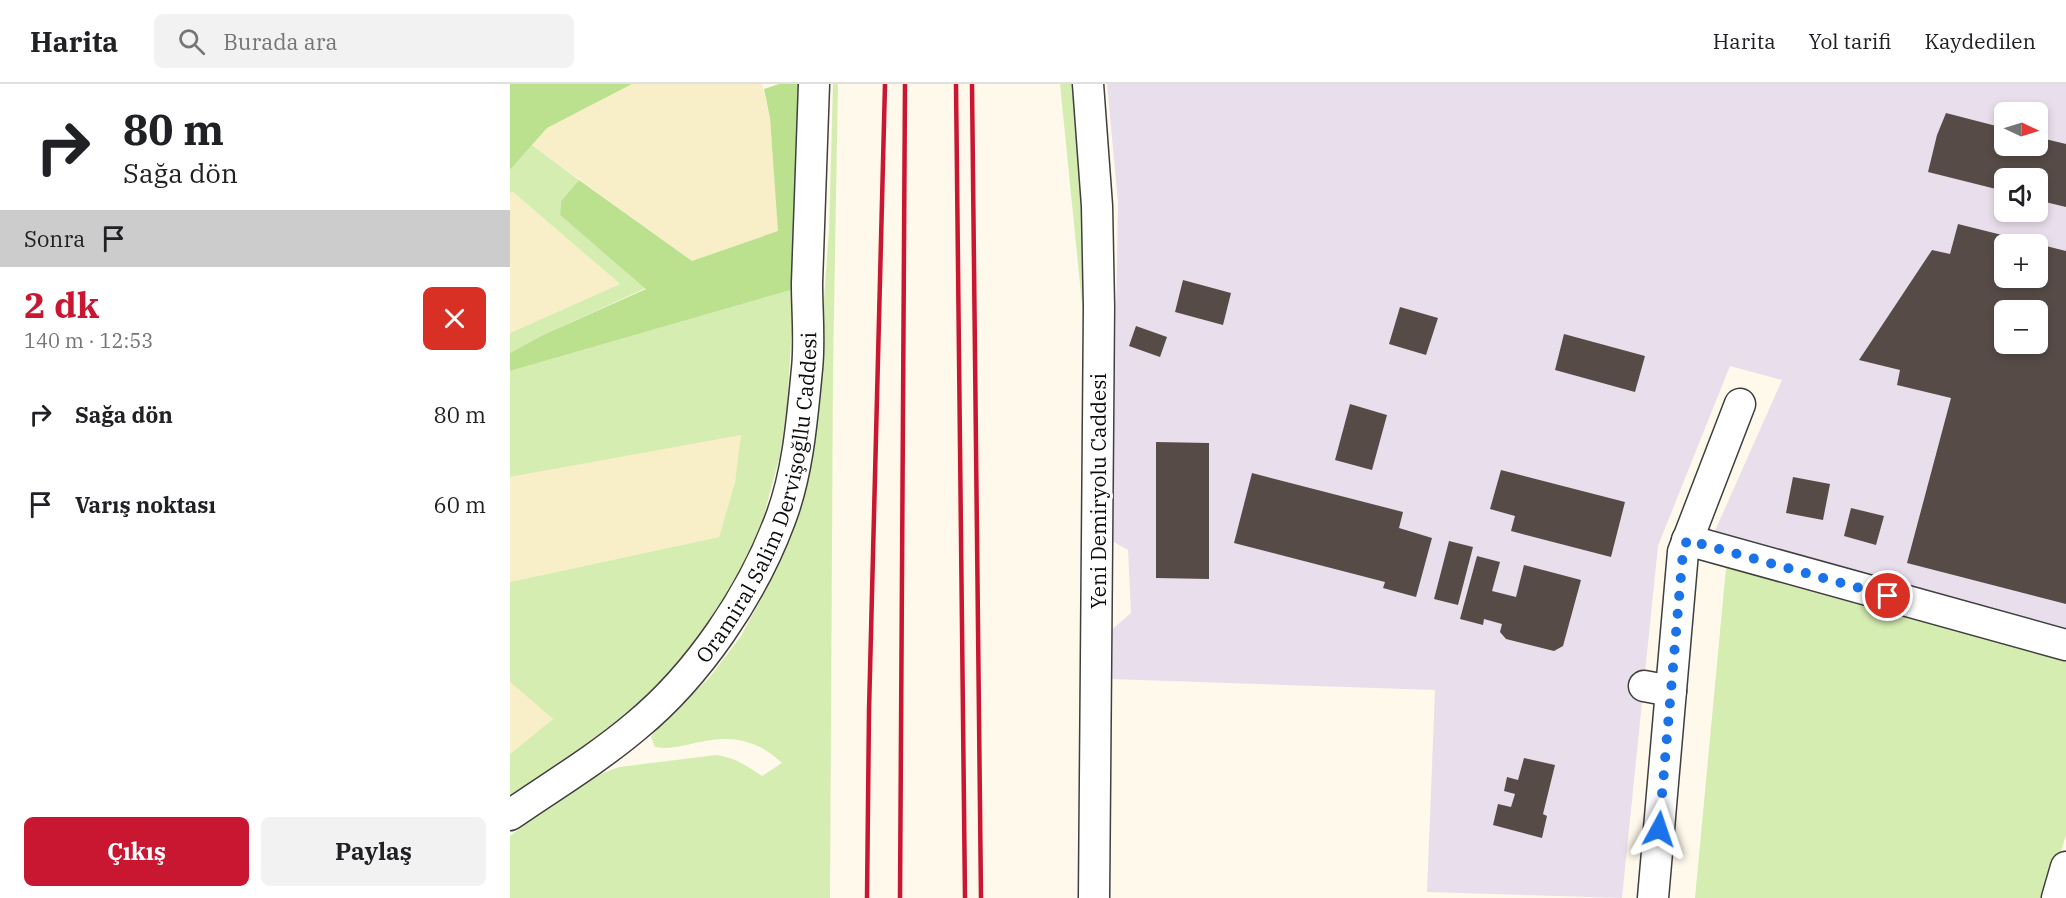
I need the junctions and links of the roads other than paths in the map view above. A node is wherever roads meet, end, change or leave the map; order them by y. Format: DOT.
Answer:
graph roads {
  1 [pos="814,84"];
  2 [pos="1088,84"];
  3 [pos="1740,404"];
  4 [pos="1687,540"];
  5 [pos="2066,645"];
  6 [pos="510,815"];
  7 [pos="2066,867"];
  8 [pos="1094,898"];
  9 [pos="1653,898"];
  10 [pos="2057,898"];
  1 -- 6 [label="street, Oramiral Salim Dervişoğllu Caddesi"];
  2 -- 8 [label="street, Yeni Demiryolu Caddesi"];
  3 -- 4 [label="street"];
  4 -- 5 [label="street"];
  4 -- 9 [label="street"];
  7 -- 10 [label="street"];
}
